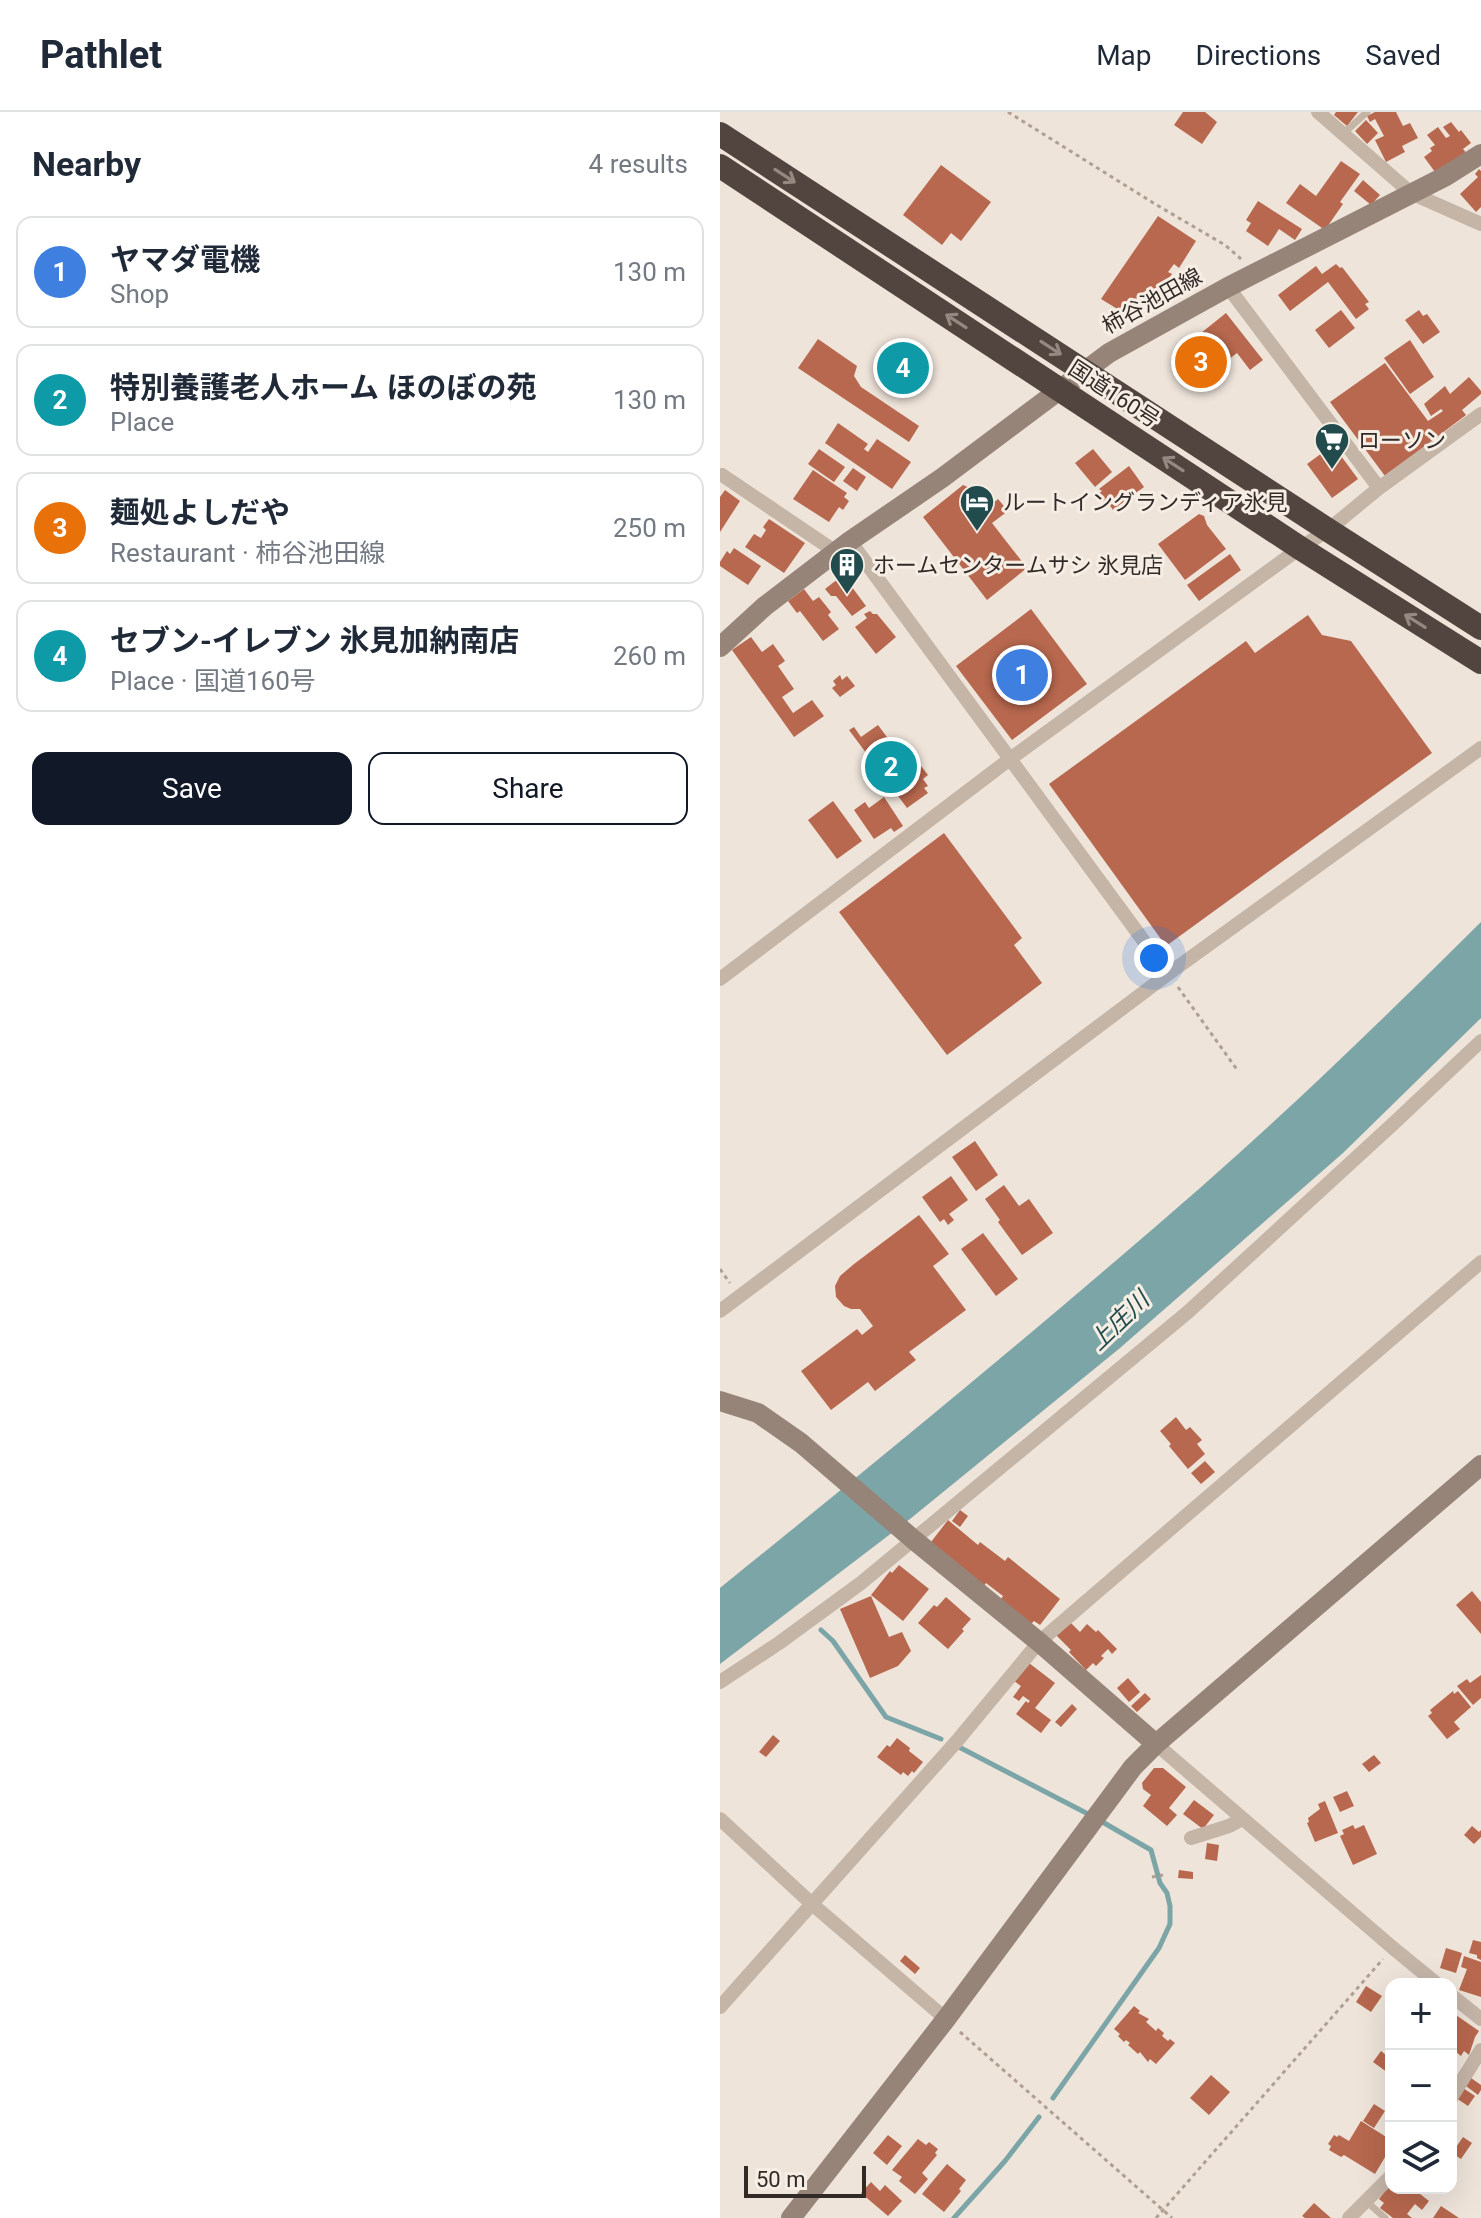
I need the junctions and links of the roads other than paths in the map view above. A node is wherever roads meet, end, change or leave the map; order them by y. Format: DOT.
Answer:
graph roads {
  1 [pos="1318,112"];
  2 [pos="1367,112"];
  3 [pos="1344,133"];
  4 [pos="720,134"];
  5 [pos="1481,154"];
  6 [pos="720,166"];
  7 [pos="1411,193"];
  8 [pos="1481,224"];
  9 [pos="1228,287"];
  10 [pos="1085,370"];
  11 [pos="1060,389"];
  12 [pos="1481,414"];
  13 [pos="722,475"];
  14 [pos="1379,488"];
  15 [pos="1328,530"];
  16 [pos="843,546"];
  17 [pos="1300,548"];
  18 [pos="1481,628"];
  19 [pos="720,647"];
  20 [pos="1481,662"];
  21 [pos="1481,748"];
  22 [pos="1010,759"];
  23 [pos="1168,974"];
  24 [pos="720,979"];
  25 [pos="1481,1041"];
  26 [pos="1481,1262"];
  27 [pos="720,1311"];
  28 [pos="720,1401"];
  29 [pos="1481,1465"];
  30 [pos="914,1540"];
  31 [pos="1039,1642"];
  32 [pos="720,1682"];
  33 [pos="1156,1744"];
  34 [pos="720,1819"];
  35 [pos="1242,1819"];
  36 [pos="1191,1838"];
  37 [pos="812,1904"];
  38 [pos="1430,1978"];
  39 [pos="1457,2000"];
  40 [pos="720,2007"];
  41 [pos="946,2019"];
  42 [pos="1481,2019"];
  43 [pos="1481,2050"];
  44 [pos="1457,2088"];
  45 [pos="1385,2182"];
  46 [pos="1366,2201"];
  47 [pos="791,2218"];
  48 [pos="1349,2218"];
  49 [pos="1385,2218"];
  1 -- 3 [label="street"];
  2 -- 3 [label="lane"];
  3 -- 7 [label="street"];
  4 -- 10 [label="highway, 国道160号, one-way"];
  5 -- 7 [label="street, 柿谷池田線"];
  11 -- 6 [label="highway, 国道160号, one-way"];
  7 -- 8 [label="street"];
  7 -- 9 [label="street, 柿谷池田線"];
  9 -- 10 [label="street, 柿谷池田線"];
  9 -- 14 [label="street"];
  10 -- 11 [label="street, 柿谷池田線"];
  10 -- 15 [label="highway, 国道160号"];
  11 -- 16 [label="street, 柿谷池田線"];
  17 -- 11 [label="highway, 国道160号, one-way"];
  12 -- 14 [label="street"];
  13 -- 16 [label="street"];
  14 -- 15 [label="street"];
  15 -- 17 [label="street"];
  15 -- 18 [label="highway, 国道160号"];
  16 -- 19 [label="street, 柿谷池田線"];
  16 -- 22 [label="street"];
  20 -- 17 [label="highway, 国道160号, one-way"];
  17 -- 22 [label="street"];
  21 -- 23 [label="street"];
  22 -- 23 [label="street"];
  22 -- 24 [label="street"];
  23 -- 27 [label="street"];
  25 -- 30 [label="street"];
  26 -- 31 [label="street"];
  28 -- 30 [label="street"];
  29 -- 33 [label="street"];
  30 -- 31 [label="street"];
  30 -- 32 [label="street"];
  31 -- 33 [label="street"];
  31 -- 37 [label="street"];
  33 -- 35 [label="street"];
  33 -- 41 [label="street"];
  34 -- 37 [label="street"];
  35 -- 36 [label="street"];
  35 -- 38 [label="street"];
  37 -- 40 [label="street"];
  37 -- 41 [label="street"];
  39 -- 42 [label="street"];
  41 -- 47 [label="street"];
  43 -- 44 [label="street"];
  45 -- 46 [label="street"];
  46 -- 48 [label="street"];
  46 -- 49 [label="lane"];
}
